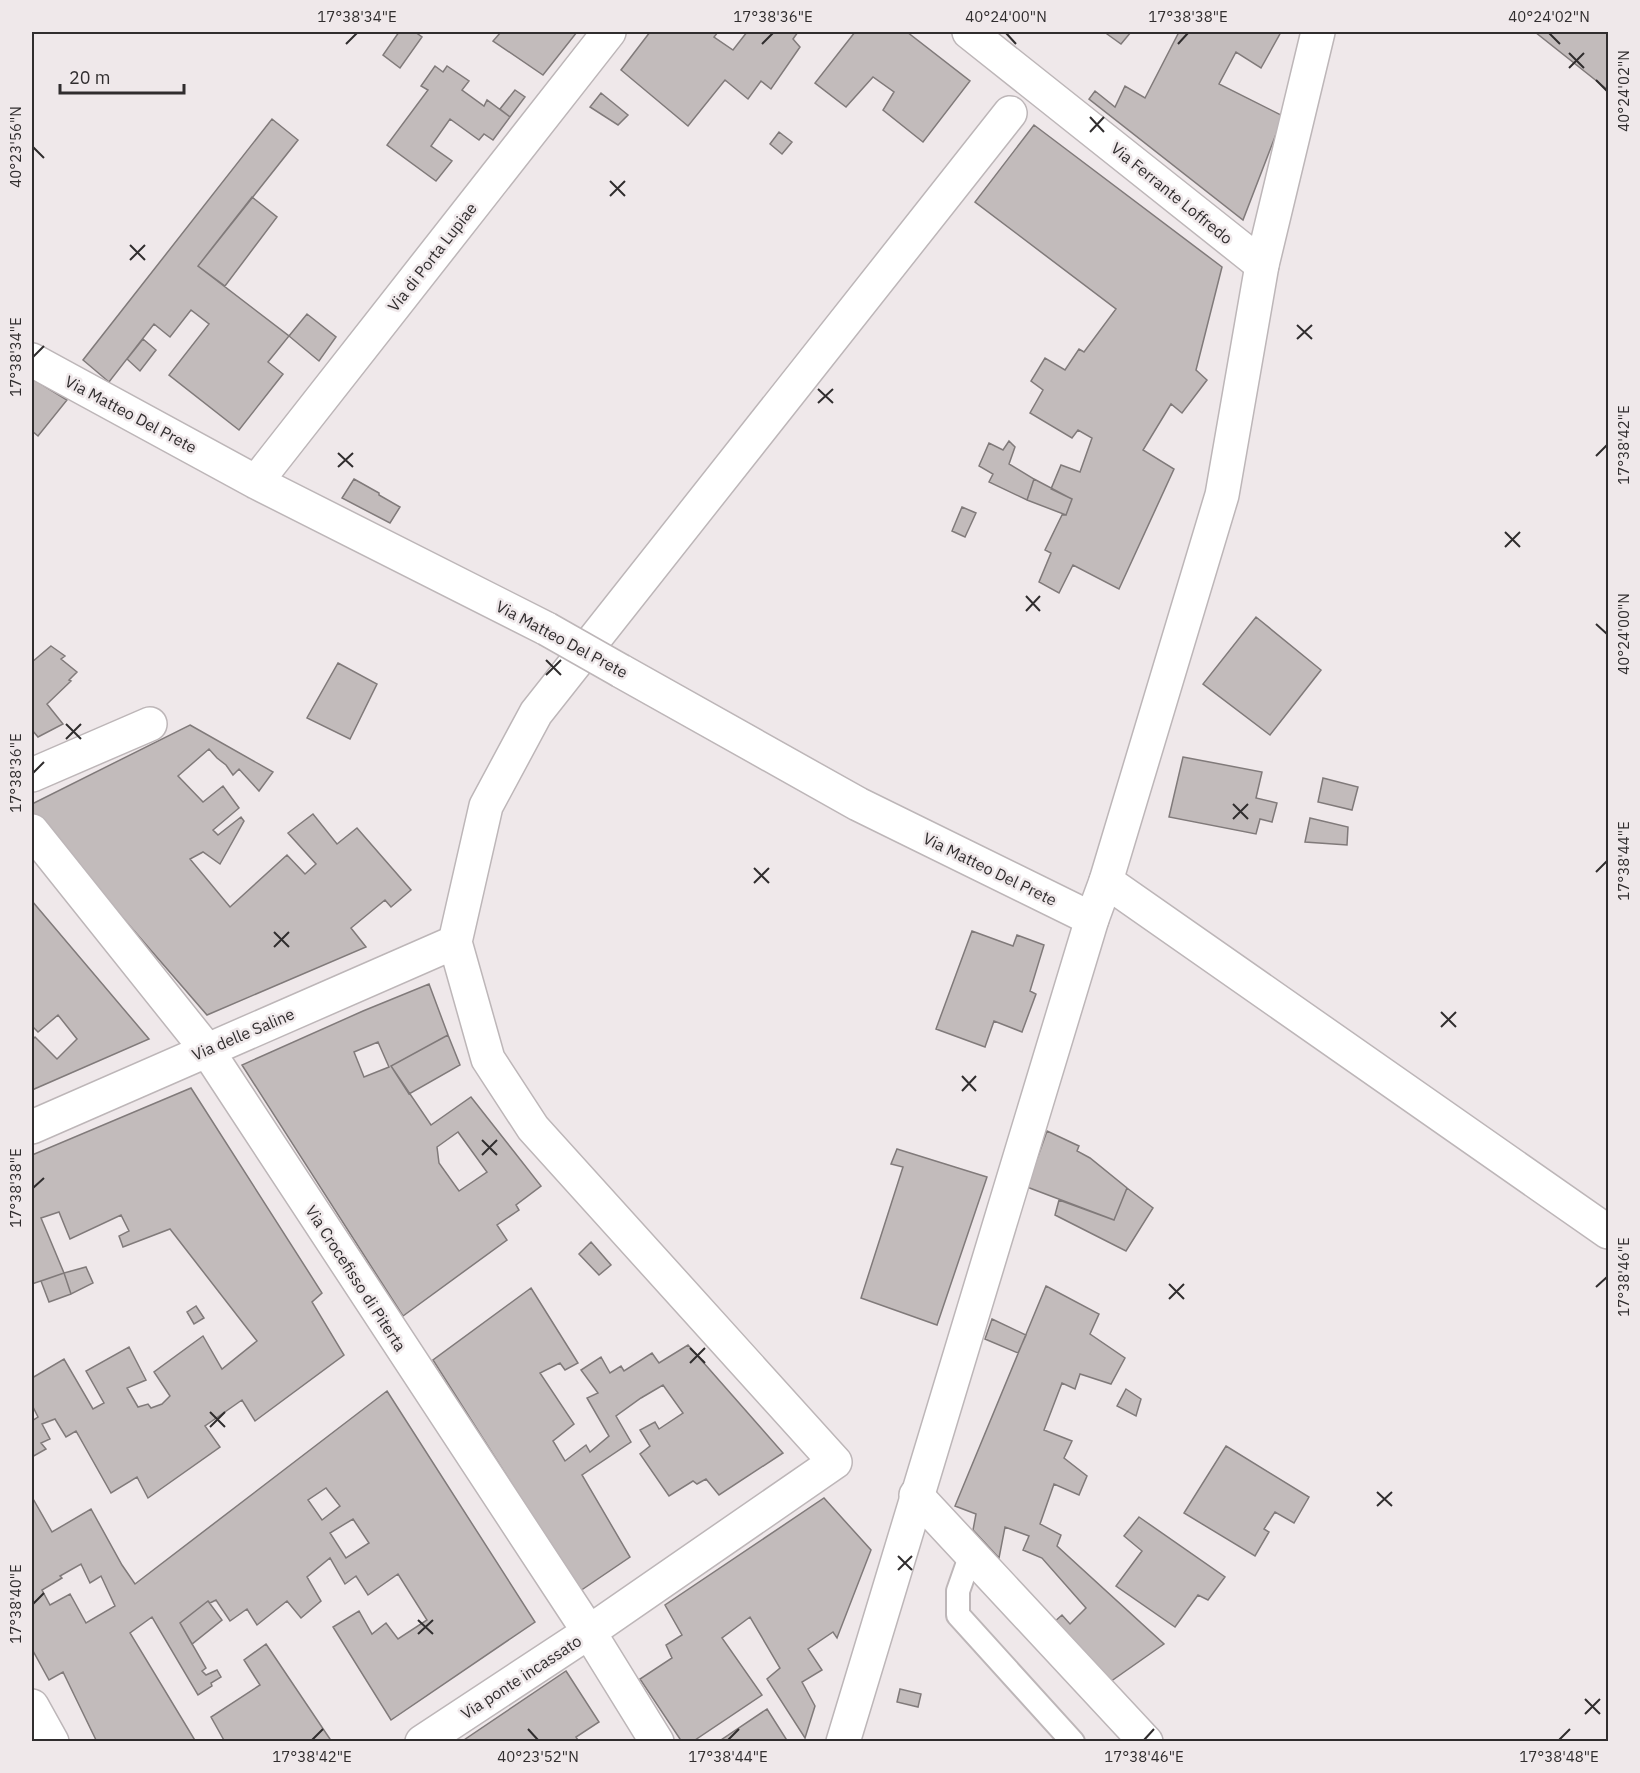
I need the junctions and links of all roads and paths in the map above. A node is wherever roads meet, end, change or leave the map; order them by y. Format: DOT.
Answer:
graph roads {
  1 [pos="609,32"];
  2 [pos="969,32"];
  3 [pos="1318,32"];
  4 [pos="1010,113"];
  5 [pos="1262,265"];
  6 [pos="32,360"];
  7 [pos="256,482"];
  8 [pos="150,724"];
  9 [pos="32,775"];
  10 [pos="32,831"];
  11 [pos="1106,882"];
  12 [pos="1092,919"];
  13 [pos="455,942"];
  14 [pos="207,1050"];
  15 [pos="32,1127"];
  16 [pos="1608,1232"];
  17 [pos="916,1495"];
  18 [pos="971,1554"];
  19 [pos="589,1632"];
  20 [pos="32,1706"];
  21 [pos="52,1742"];
  22 [pos="422,1742"];
  23 [pos="657,1742"];
  24 [pos="843,1742"];
  25 [pos="1073,1742"];
  26 [pos="1146,1742"];
  1 -- 7 [label="street, Via di Porta Lupiae"];
  2 -- 5 [label="street, Via Ferrante Loffredo"];
  3 -- 5 [label="street"];
  4 -- 13 [label="street"];
  5 -- 11 [label="street"];
  6 -- 7 [label="street, Via Matteo Del Prete"];
  7 -- 12 [label="street, Via Matteo Del Prete, bridge"];
  8 -- 9 [label="street"];
  10 -- 14 [label="street, Via Crocefisso di Piterta"];
  11 -- 12 [label="street"];
  11 -- 16 [label="street"];
  12 -- 17 [label="street"];
  13 -- 14 [label="street, Via delle Saline"];
  13 -- 19 [label="street, Via ponte incassato"];
  14 -- 15 [label="street, Via delle Saline"];
  14 -- 19 [label="street, Via Crocefisso di Piterta"];
  17 -- 18 [label="street"];
  17 -- 24 [label="street"];
  18 -- 25 [label="lane"];
  18 -- 26 [label="street"];
  19 -- 22 [label="street, Via ponte incassato"];
  19 -- 23 [label="street, Via Crocefisso di Piterta"];
  20 -- 21 [label="street"];
}
